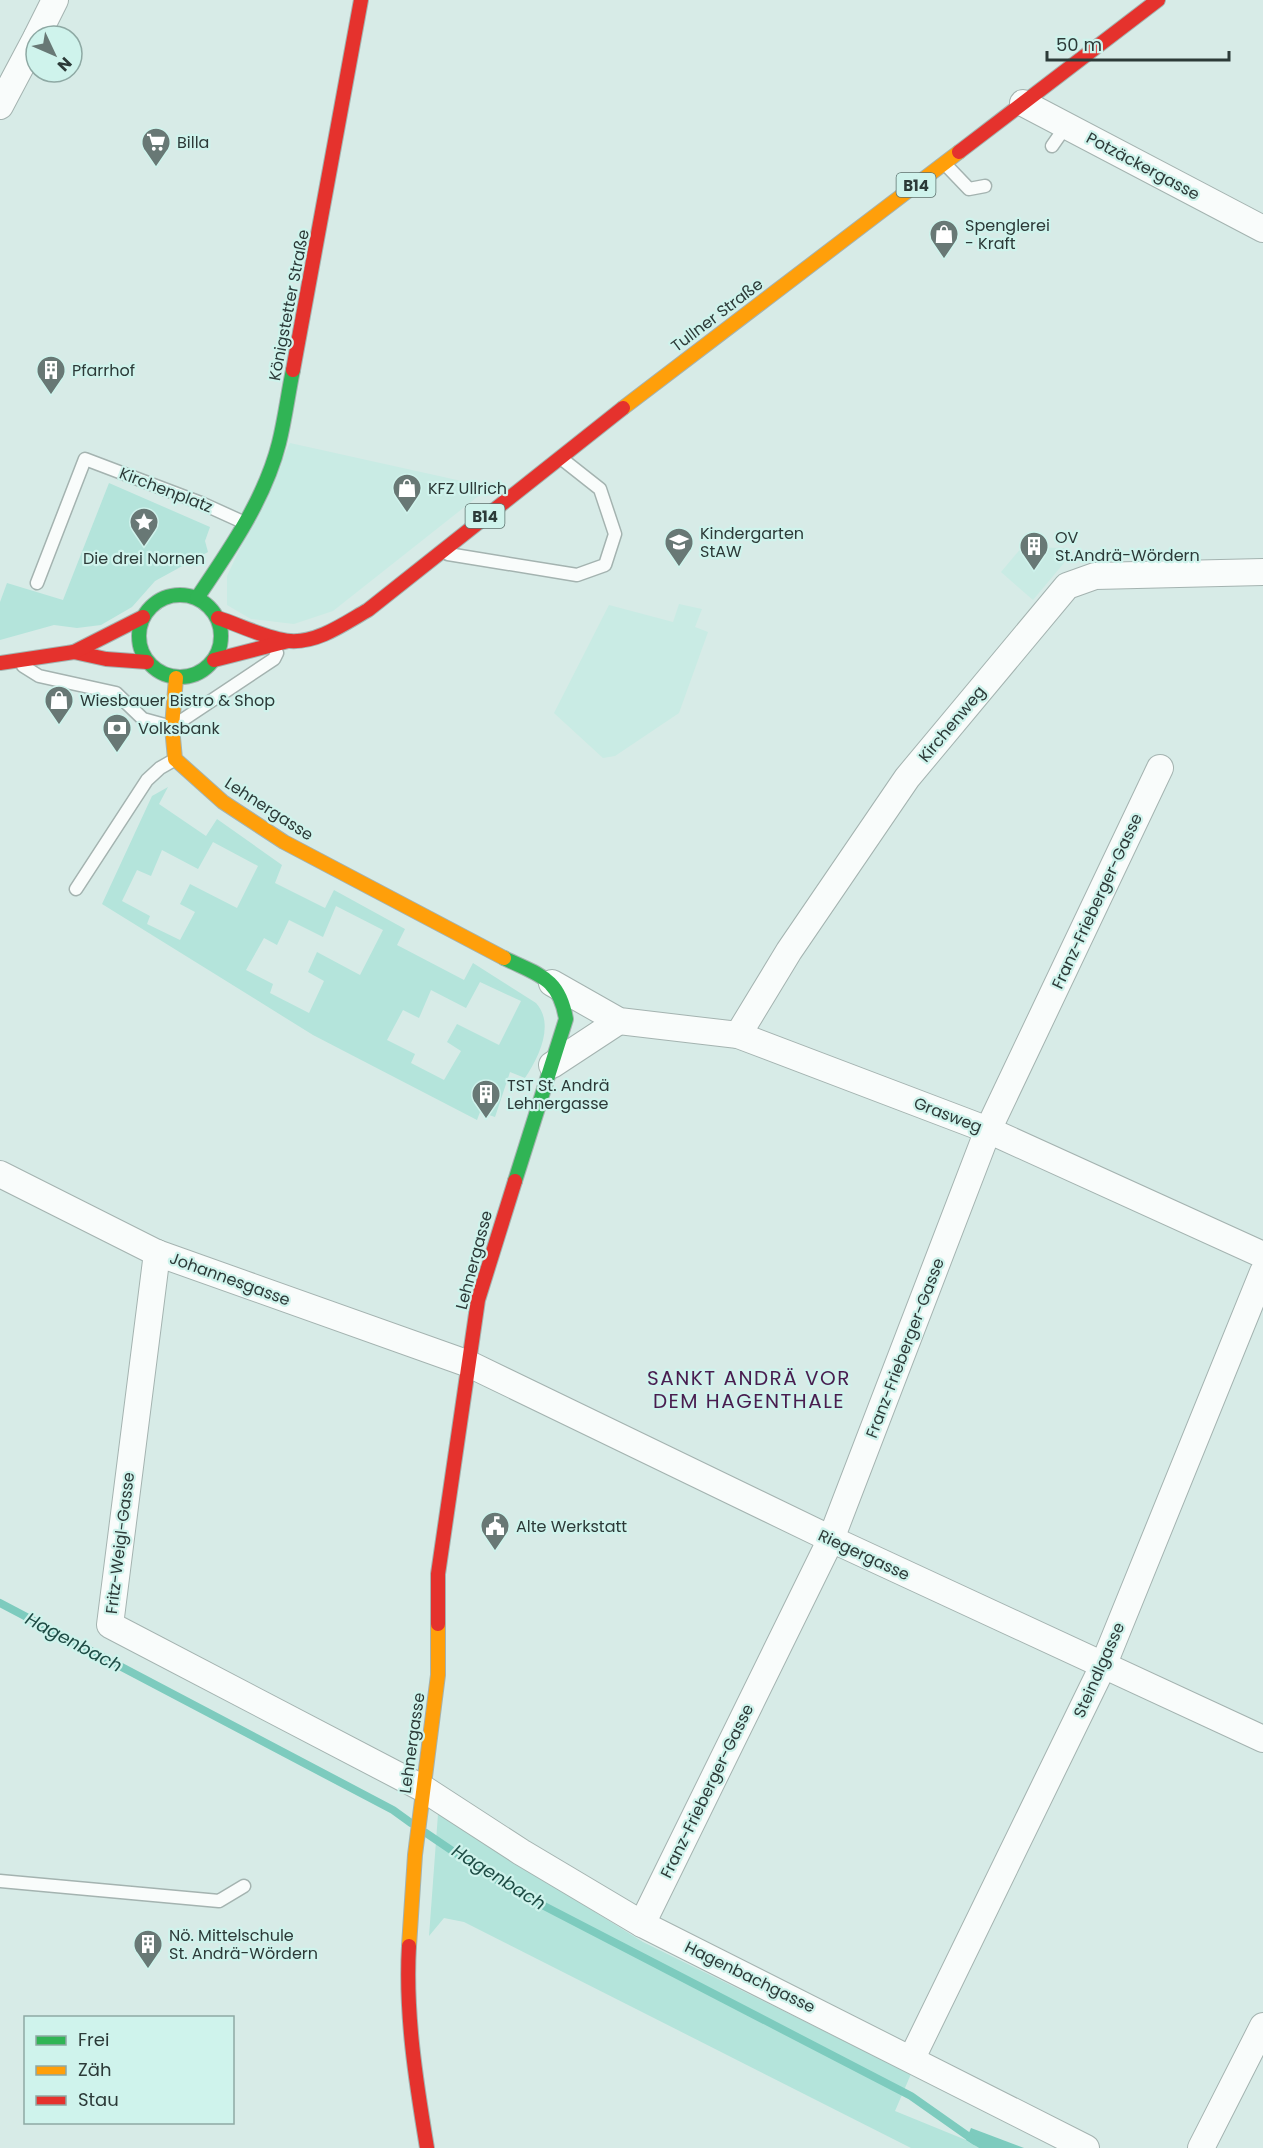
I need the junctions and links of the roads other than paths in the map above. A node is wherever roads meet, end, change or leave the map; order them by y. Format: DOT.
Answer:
graph roads {
  1 [pos="56,0"];
  2 [pos="361,0"];
  3 [pos="1158,0"];
  4 [pos="43,24"];
  5 [pos="24,60"];
  6 [pos="1023,103"];
  7 [pos="0,106"];
  8 [pos="945,164"];
  9 [pos="985,186"];
  10 [pos="1263,229"];
  11 [pos="560,457"];
  12 [pos="246,523"];
  13 [pos="438,552"];
  14 [pos="1263,572"];
  15 [pos="37,583"];
  16 [pos="197,598"];
  17 [pos="143,617"];
  18 [pos="218,618"];
  19 [pos="284,642"];
  20 [pos="74,652"];
  21 [pos="214,660"];
  22 [pos="7,662"];
  23 [pos="147,662"];
  24 [pos="176,678"];
  25 [pos="172,727"];
  26 [pos="175,759"];
  27 [pos="1160,768"];
  28 [pos="76,889"];
  29 [pos="552,983"];
  30 [pos="619,1021"];
  31 [pos="738,1035"];
  32 [pos="552,1065"];
  33 [pos="988,1131"];
  34 [pos="0,1174"];
  35 [pos="157,1253"];
  36 [pos="1263,1255"];
  37 [pos="1263,1272"];
  38 [pos="469,1364"];
  39 [pos="831,1539"];
  40 [pos="1103,1666"];
  41 [pos="1263,1739"];
  42 [pos="422,1797"];
  43 [pos="0,1881"];
  44 [pos="244,1886"];
  45 [pos="642,1924"];
  46 [pos="1263,2026"];
  47 [pos="912,2058"];
  48 [pos="427,2148"];
  49 [pos="1086,2148"];
  50 [pos="1201,2148"];
  1 -- 4 [label="street"];
  2 -- 12 [label="main road, Königstetter Straße"];
  3 -- 6 [label="main road, Tullner Straße / B14"];
  5 -- 7 [label="street"];
  6 -- 8 [label="main road, Tullner Straße / B14"];
  6 -- 10 [label="street, Potzäckergasse"];
  8 -- 9 [label="lane"];
  8 -- 11 [label="main road, Tullner Straße / B14"];
  11 -- 13 [label="main road, Tullner Straße / B14"];
  11 -- 13 [label="lane"];
  12 -- 15 [label="lane, Kirchenplatz"];
  12 -- 16 [label="main road, Königstetter Straße"];
  13 -- 19 [label="main road, Tullner Straße / B14"];
  14 -- 31 [label="street, Kirchenweg"];
  16 -- 17 [label="main road"];
  16 -- 18 [label="main road, B14"];
  17 -- 20 [label="main road"];
  17 -- 23 [label="main road"];
  18 -- 19 [label="main road, Tullner Straße / B14"];
  18 -- 21 [label="main road"];
  19 -- 21 [label="main road, Tullner Straße / B14"];
  19 -- 25 [label="lane"];
  20 -- 22 [label="main road"];
  20 -- 23 [label="main road"];
  21 -- 24 [label="main road, B14"];
  22 -- 25 [label="lane"];
  23 -- 24 [label="main road"];
  24 -- 25 [label="main road"];
  25 -- 26 [label="main road"];
  26 -- 28 [label="lane"];
  26 -- 29 [label="main road, Lehnergasse"];
  27 -- 33 [label="street, Franz-Frieberger-Gasse"];
  29 -- 30 [label="street, Grasweg"];
  29 -- 32 [label="main road, Lehnergasse"];
  30 -- 31 [label="street, Grasweg"];
  30 -- 32 [label="street"];
  31 -- 33 [label="street, Grasweg"];
  32 -- 38 [label="main road, Lehnergasse"];
  33 -- 36 [label="street, Grasweg"];
  33 -- 39 [label="street, Franz-Frieberger-Gasse"];
  34 -- 35 [label="street, Johannesgasse"];
  35 -- 38 [label="street, Johannesgasse"];
  35 -- 42 [label="street, Fritz-Weigl-Gasse"];
  37 -- 40 [label="street, Steindlgasse"];
  38 -- 39 [label="street, Riegergasse"];
  38 -- 42 [label="main road, Lehnergasse"];
  39 -- 40 [label="street, Riegergasse"];
  39 -- 45 [label="street, Franz-Frieberger-Gasse"];
  40 -- 41 [label="street, Riegergasse"];
  40 -- 47 [label="street, Steindlgasse"];
  42 -- 45 [label="street, Hagenbachgasse"];
  42 -- 48 [label="main road, Lehnergasse"];
  43 -- 44 [label="lane"];
  45 -- 47 [label="street, Hagenbachgasse"];
  46 -- 50 [label="street"];
  47 -- 49 [label="street, Hagenbachgasse"];
}
